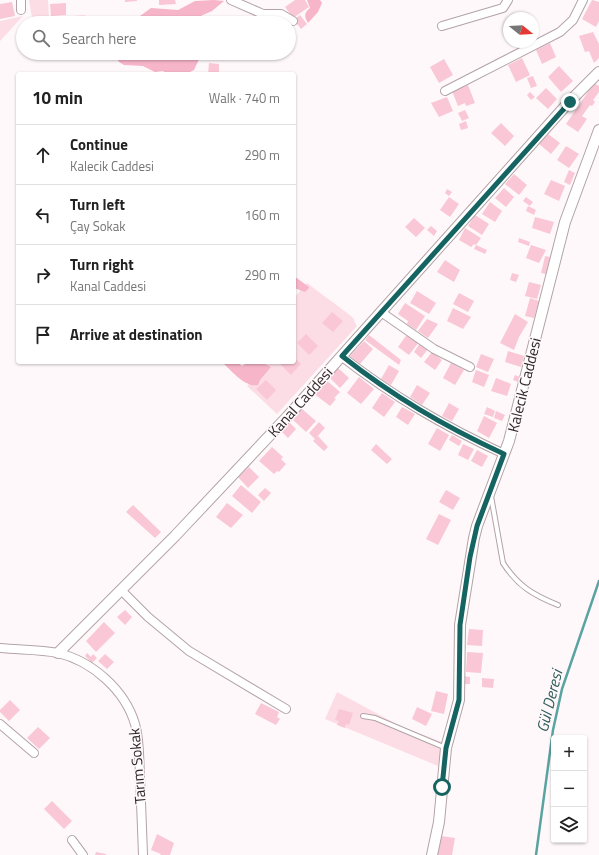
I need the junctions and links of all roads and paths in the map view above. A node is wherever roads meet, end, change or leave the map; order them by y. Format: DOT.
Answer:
graph roads {
  1 [pos="21,0"];
  2 [pos="231,0"];
  3 [pos="508,0"];
  4 [pos="583,0"];
  5 [pos="21,10"];
  6 [pos="284,16"];
  7 [pos="442,26"];
  8 [pos="599,72"];
  9 [pos="445,91"];
  10 [pos="599,130"];
  11 [pos="381,312"];
  12 [pos="342,356"];
  13 [pos="470,367"];
  14 [pos="504,454"];
  15 [pos="490,490"];
  16 [pos="121,590"];
  17 [pos="558,605"];
  18 [pos="0,648"];
  19 [pos="58,653"];
  20 [pos="286,709"];
  21 [pos="363,716"];
  22 [pos="0,724"];
  23 [pos="446,748"];
  24 [pos="34,753"];
  25 [pos="72,840"];
  26 [pos="83,855"];
  27 [pos="143,855"];
  28 [pos="432,855"];
  1 -- 5 [label="street"];
  2 -- 6 [label="street"];
  3 -- 7 [label="street"];
  4 -- 9 [label="street"];
  8 -- 11 [label="street, Kanal Caddesi"];
  10 -- 14 [label="street, Kalecik Caddesi"];
  11 -- 12 [label="street, Kanal Caddesi"];
  11 -- 13 [label="street"];
  12 -- 14 [label="street"];
  12 -- 16 [label="street, Kanal Caddesi"];
  14 -- 15 [label="street, Kalecik Caddesi"];
  15 -- 17 [label="lane"];
  15 -- 23 [label="street, Kalecik Caddesi"];
  16 -- 19 [label="street, Kanal Caddesi"];
  16 -- 20 [label="street"];
  18 -- 19 [label="street, Tarım Sokak"];
  19 -- 27 [label="street, Tarım Sokak"];
  21 -- 23 [label="lane"];
  22 -- 24 [label="street"];
  23 -- 28 [label="street, Kalecik Caddesi"];
  25 -- 26 [label="street"];
}
